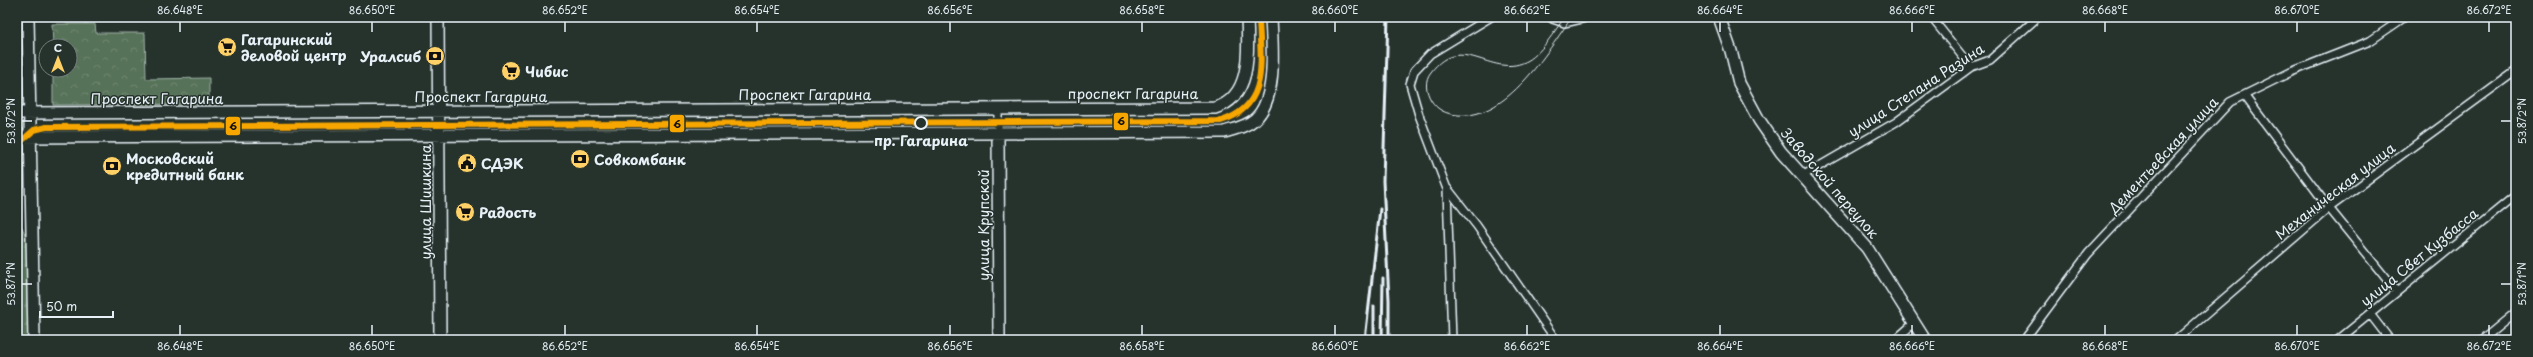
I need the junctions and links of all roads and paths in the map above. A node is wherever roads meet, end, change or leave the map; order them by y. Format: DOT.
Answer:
graph roads {
  1 [pos="28,17"];
  2 [pos="438,17"];
  3 [pos="1248,17"];
  4 [pos="1271,17"];
  5 [pos="1491,17"];
  6 [pos="1552,17"];
  7 [pos="1582,17"];
  8 [pos="1719,17"];
  9 [pos="1931,17"];
  10 [pos="2038,17"];
  11 [pos="2406,17"];
  12 [pos="1971,67"];
  13 [pos="2516,71"];
  14 [pos="2244,95"];
  15 [pos="945,109"];
  16 [pos="998,109"];
  17 [pos="440,111"];
  18 [pos="17,113"];
  19 [pos="31,113"];
  20 [pos="998,134"];
  21 [pos="440,135"];
  22 [pos="17,137"];
  23 [pos="32,138"];
  24 [pos="1802,176"];
  25 [pos="1447,189"];
  26 [pos="2516,195"];
  27 [pos="2329,208"];
  28 [pos="2397,292"];
  29 [pos="2516,312"];
  30 [pos="2370,314"];
  31 [pos="1913,324"];
  32 [pos="34,340"];
  33 [pos="440,340"];
  34 [pos="998,340"];
  35 [pos="1452,340"];
  36 [pos="1556,340"];
  37 [pos="1895,340"];
  38 [pos="1925,340"];
  39 [pos="2024,340"];
  40 [pos="2176,340"];
  41 [pos="2338,340"];
  42 [pos="2390,340"];
  43 [pos="2482,340"];
  1 -- 19 [label="main road"];
  2 -- 17 [label="main road, улица Шишкина"];
  3 -- 16 [label="main road, проспект Гагарина"];
  4 -- 20 [label="main road"];
  5 -- 25 [label="street"];
  6 -- 7 [label="main road"];
  8 -- 24 [label="main road, Заводской переулок"];
  9 -- 12 [label="street"];
  10 -- 12 [label="street, улица Степана Разина"];
  11 -- 14 [label="street, Дементьевская улица"];
  12 -- 24 [label="street, улица Степана Разина"];
  13 -- 27 [label="street, Механическая улица"];
  14 -- 27 [label="street"];
  14 -- 39 [label="street, Дементьевская улица"];
  15 -- 16 [label="main road, проспект Гагарина"];
  15 -- 17 [label="main road, Проспект Гагарина"];
  16 -- 20 [label="street, улица Крупской"];
  17 -- 19 [label="main road, Проспект Гагарина"];
  17 -- 21 [label="main road, улица Шишкина"];
  18 -- 19 [label="main road, Проспект Гагарина"];
  19 -- 23 [label="main road"];
  20 -- 21 [label="main road"];
  20 -- 34 [label="main road, улица Крупской"];
  21 -- 23 [label="main road"];
  21 -- 33 [label="main road, улица Шишкина"];
  22 -- 23 [label="main road"];
  23 -- 32 [label="main road"];
  24 -- 31 [label="main road, Заводской переулок"];
  25 -- 35 [label="street"];
  25 -- 36 [label="street"];
  26 -- 28 [label="street, улица Свет Кузбасса"];
  27 -- 28 [label="street"];
  27 -- 40 [label="street, Механическая улица"];
  28 -- 30 [label="street, улица Свет Кузбасса"];
  29 -- 43 [label="street"];
  30 -- 41 [label="street, улица Свет Кузбасса"];
  30 -- 42 [label="street"];
  31 -- 37 [label="street"];
  31 -- 38 [label="main road, Заводской переулок"];
}
